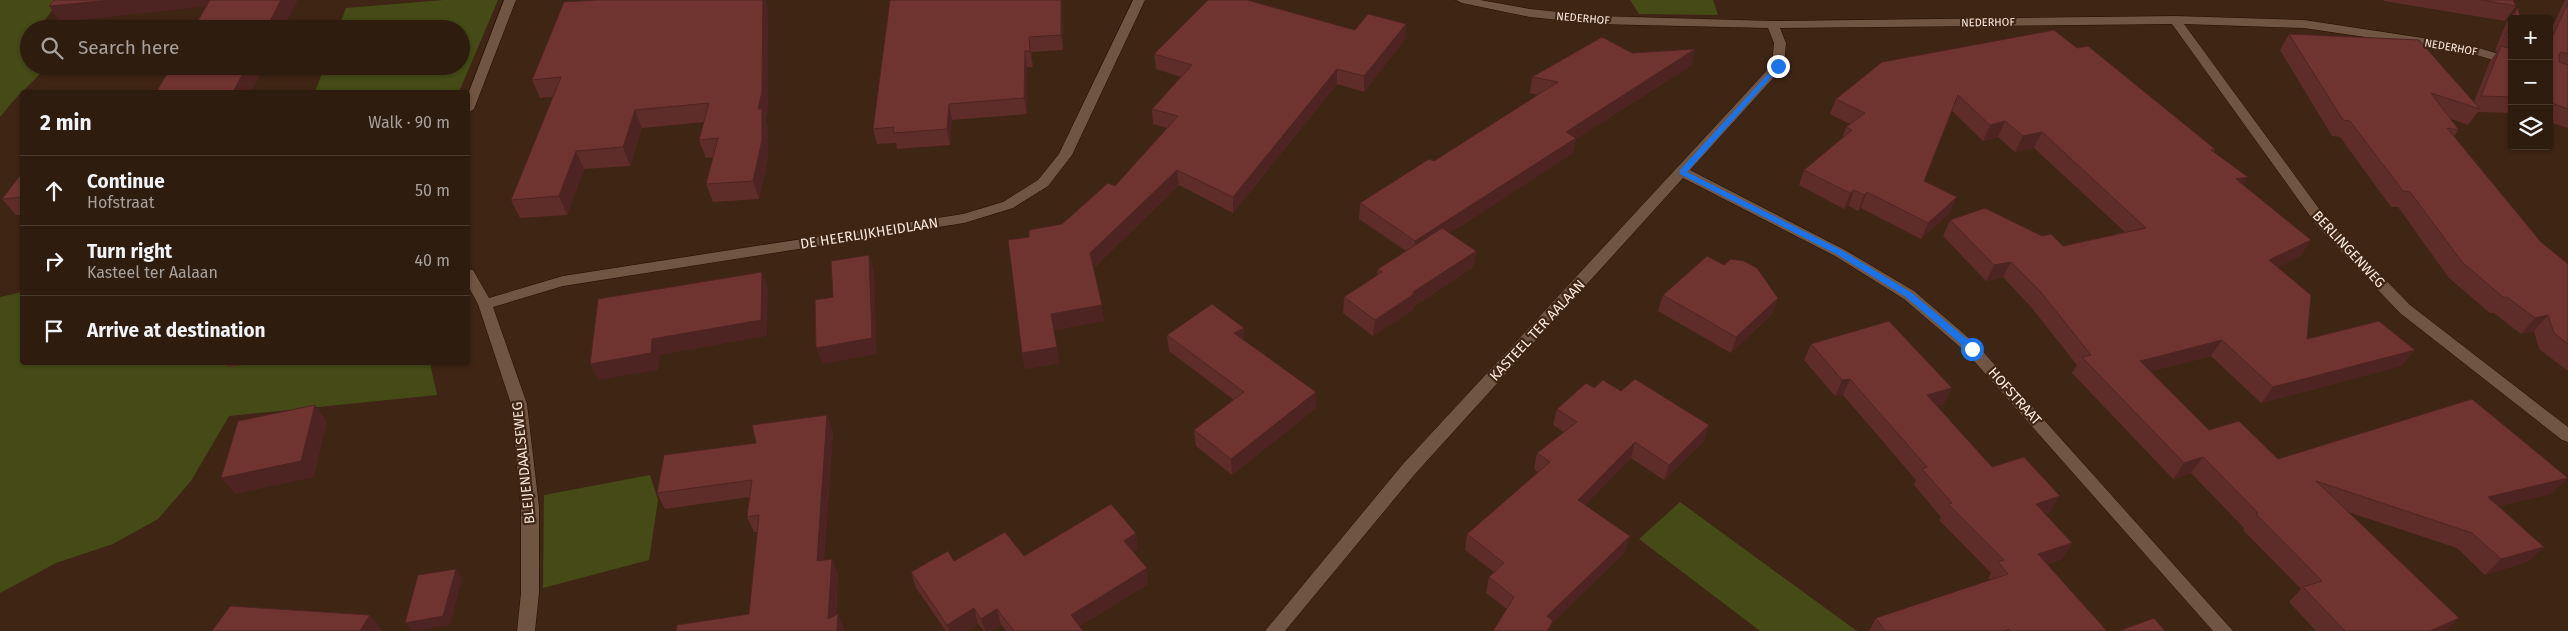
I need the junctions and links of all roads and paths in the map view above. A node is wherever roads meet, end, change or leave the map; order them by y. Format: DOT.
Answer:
graph roads {
  1 [pos="510,0"];
  2 [pos="1139,0"];
  3 [pos="1462,0"];
  4 [pos="2175,20"];
  5 [pos="1773,25"];
  6 [pos="2508,61"];
  7 [pos="470,103"];
  8 [pos="1683,172"];
  9 [pos="470,278"];
  10 [pos="485,304"];
  11 [pos="2568,436"];
  12 [pos="526,631"];
  13 [pos="1274,631"];
  14 [pos="2224,631"];
  1 -- 7 [label="street"];
  2 -- 10 [label="street, DE HEERLIJKHEIDLAAN"];
  3 -- 5 [label="street, NEDERHOF"];
  4 -- 5 [label="street, NEDERHOF"];
  4 -- 6 [label="street, NEDERHOF"];
  4 -- 11 [label="street, BERLINGENWEG"];
  5 -- 8 [label="street, KASTEEL TER AALAAN"];
  8 -- 13 [label="street, KASTEEL TER AALAAN"];
  8 -- 14 [label="street, HOFSTRAAT"];
  9 -- 10 [label="street, BLEIJENDAALSEWEG"];
  10 -- 12 [label="street, BLEIJENDAALSEWEG"];
}
